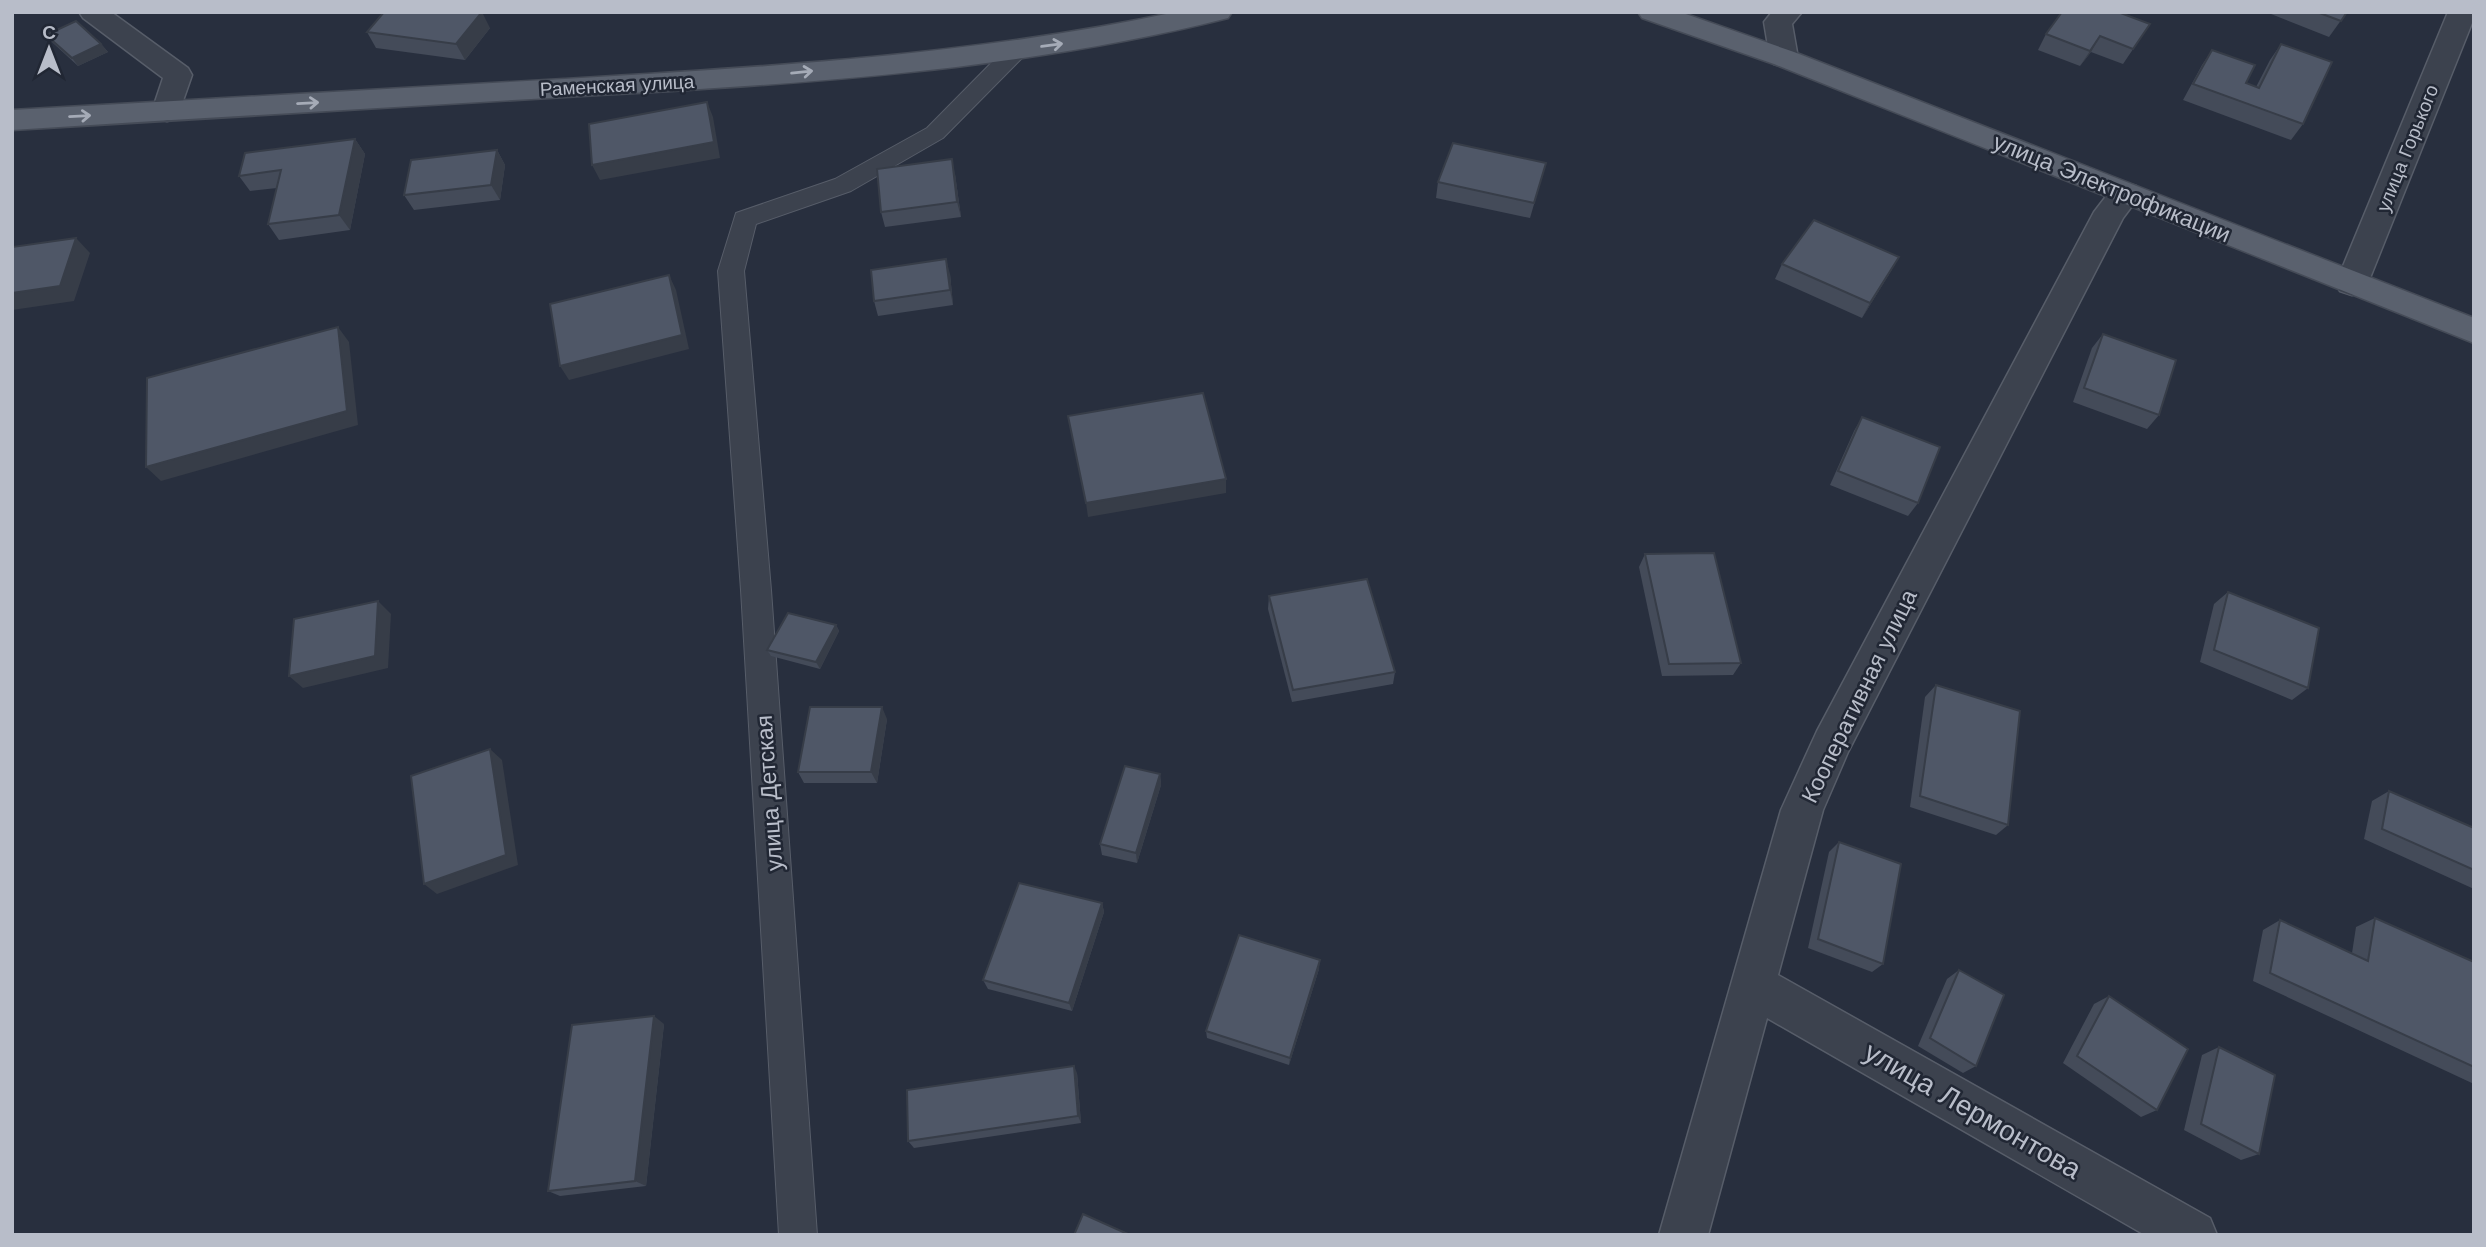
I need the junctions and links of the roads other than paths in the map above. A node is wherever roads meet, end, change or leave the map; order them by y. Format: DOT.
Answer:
graph roads {
  1 [pos="93,12"];
  2 [pos="1218,12"];
  3 [pos="1653,12"];
  4 [pos="1680,12"];
  5 [pos="1788,12"];
  6 [pos="2462,12"];
  7 [pos="1750,44"];
  8 [pos="1017,50"];
  9 [pos="1784,58"];
  10 [pos="167,111"];
  11 [pos="12,120"];
  12 [pos="2125,194"];
  13 [pos="2352,283"];
  14 [pos="2474,331"];
  15 [pos="1752,985"];
  16 [pos="798,1235"];
  17 [pos="1683,1235"];
  18 [pos="2193,1235"];
  1 -- 10 [label="street"];
  8 -- 2 [label="main road, Раменская улица, one-way"];
  3 -- 7 [label="main road"];
  4 -- 7 [label="main road"];
  5 -- 9 [label="street"];
  6 -- 13 [label="street, улица Горького"];
  7 -- 9 [label="main road, улица Электрофикации"];
  10 -- 8 [label="main road, Раменская улица, one-way"];
  8 -- 16 [label="lane, улица Детская"];
  9 -- 12 [label="main road, улица Электрофикации"];
  11 -- 10 [label="main road, Раменская улица, one-way"];
  12 -- 13 [label="main road, улица Электрофикации"];
  12 -- 15 [label="street, Кооперативная улица"];
  13 -- 14 [label="main road, улица Электрофикации"];
  15 -- 17 [label="street, Кооперативная улица"];
  15 -- 18 [label="street, улица Лермонтова"];
}
